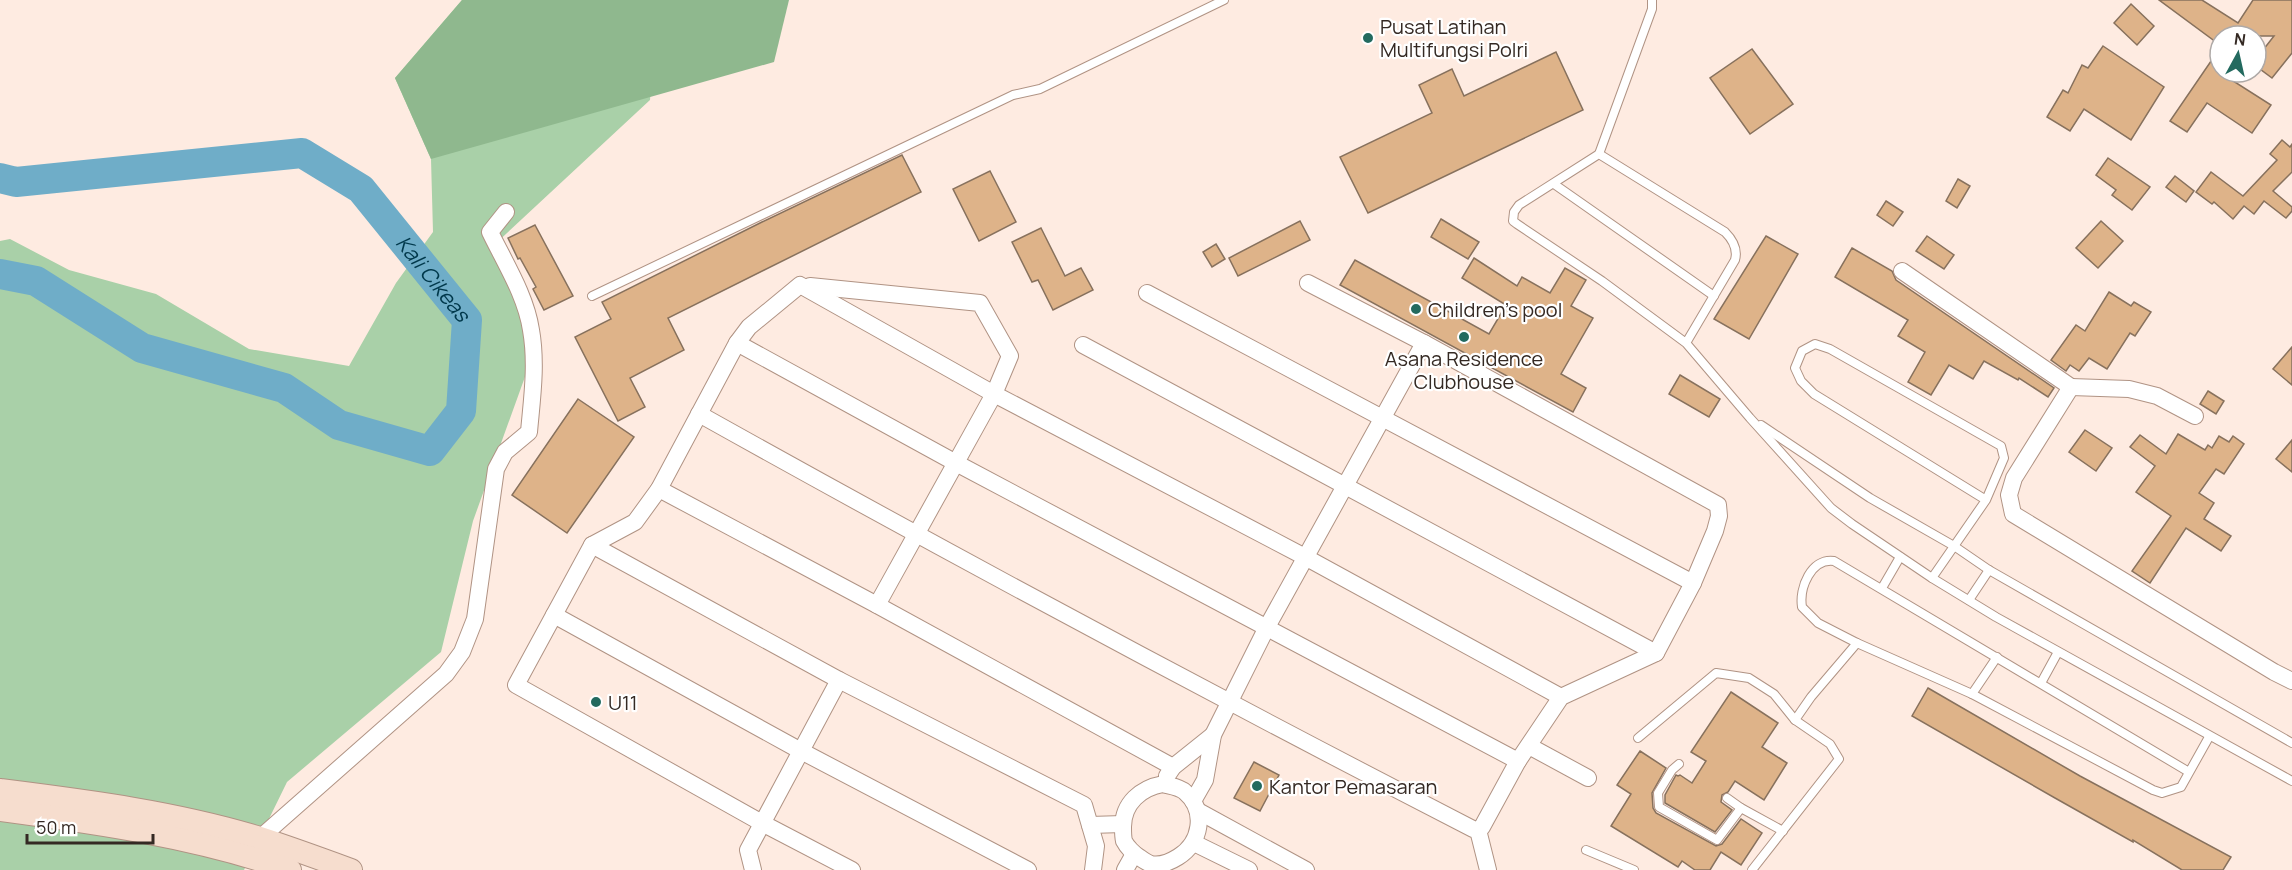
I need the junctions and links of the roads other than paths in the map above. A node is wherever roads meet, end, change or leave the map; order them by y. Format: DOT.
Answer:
graph roads {
  1 [pos="1224,0"];
  2 [pos="1652,0"];
  3 [pos="1599,154"];
  4 [pos="1554,184"];
  5 [pos="506,212"];
  6 [pos="1902,271"];
  7 [pos="1308,283"];
  8 [pos="800,285"];
  9 [pos="1147,293"];
  10 [pos="592,296"];
  11 [pos="1714,296"];
  12 [pos="737,343"];
  13 [pos="1424,343"];
  14 [pos="1686,343"];
  15 [pos="1083,345"];
  16 [pos="2072,387"];
  17 [pos="994,394"];
  18 [pos="699,414"];
  19 [pos="2195,416"];
  20 [pos="1382,418"];
  21 [pos="1750,418"];
  22 [pos="956,463"];
  23 [pos="1345,486"];
  24 [pos="659,489"];
  25 [pos="1986,500"];
  26 [pos="915,535"];
  27 [pos="592,545"];
  28 [pos="1954,546"];
  29 [pos="1305,557"];
  30 [pos="1900,557"];
  31 [pos="1989,570"];
  32 [pos="1932,578"];
  33 [pos="1693,583"];
  34 [pos="1882,588"];
  35 [pos="1969,600"];
  36 [pos="877,605"];
  37 [pos="554,615"];
  38 [pos="1267,627"];
  39 [pos="1857,643"];
  40 [pos="2058,652"];
  41 [pos="1656,653"];
  42 [pos="1997,657"];
  43 [pos="839,680"];
  44 [pos="2292,681"];
  45 [pos="2040,683"];
  46 [pos="1972,694"];
  47 [pos="1561,697"];
  48 [pos="1229,703"];
  49 [pos="1795,720"];
  50 [pos="1213,735"];
  51 [pos="2209,737"];
  52 [pos="1638,738"];
  53 [pos="2292,743"];
  54 [pos="1529,746"];
  55 [pos="801,751"];
  56 [pos="1518,761"];
  57 [pos="1678,764"];
  58 [pos="1173,767"];
  59 [pos="2189,772"];
  60 [pos="1588,778"];
  61 [pos="2292,781"];
  62 [pos="1163,784"];
  63 [pos="0,790"];
  64 [pos="1727,798"];
  65 [pos="1196,806"];
  66 [pos="1741,808"];
  67 [pos="0,810"];
  68 [pos="762,823"];
  69 [pos="1123,824"];
  70 [pos="1089,825"];
  71 [pos="1478,830"];
  72 [pos="1783,831"];
  73 [pos="260,838"];
  74 [pos="1194,843"];
  75 [pos="1586,850"];
  76 [pos="1134,854"];
  77 [pos="1149,867"];
  78 [pos="290,870"];
  79 [pos="351,870"];
  80 [pos="753,870"];
  81 [pos="852,870"];
  82 [pos="1028,870"];
  83 [pos="1093,870"];
  84 [pos="1125,870"];
  85 [pos="1249,870"];
  86 [pos="1306,870"];
  87 [pos="1488,870"];
  88 [pos="1634,870"];
  89 [pos="1752,870"];
  1 -- 10 [label="lane"];
  2 -- 3 [label="lane"];
  3 -- 4 [label="lane"];
  3 -- 11 [label="lane"];
  4 -- 11 [label="lane"];
  4 -- 14 [label="lane"];
  5 -- 73 [label="street"];
  6 -- 16 [label="street"];
  7 -- 13 [label="street"];
  8 -- 12 [label="street"];
  8 -- 17 [label="street"];
  8 -- 17 [label="street"];
  9 -- 20 [label="street"];
  11 -- 14 [label="lane"];
  12 -- 18 [label="street"];
  12 -- 22 [label="street"];
  13 -- 20 [label="street"];
  13 -- 33 [label="street"];
  14 -- 21 [label="lane"];
  15 -- 23 [label="street"];
  16 -- 19 [label="street"];
  16 -- 44 [label="street"];
  17 -- 22 [label="street"];
  17 -- 29 [label="street"];
  18 -- 24 [label="street"];
  18 -- 26 [label="street"];
  20 -- 23 [label="street"];
  20 -- 33 [label="street"];
  21 -- 28 [label="lane"];
  21 -- 30 [label="lane"];
  22 -- 26 [label="street"];
  22 -- 38 [label="street"];
  23 -- 29 [label="street"];
  23 -- 41 [label="street"];
  24 -- 27 [label="street"];
  24 -- 36 [label="street"];
  25 -- 25 [label="lane"];
  25 -- 28 [label="lane"];
  26 -- 36 [label="street"];
  26 -- 48 [label="street"];
  27 -- 37 [label="street"];
  27 -- 43 [label="street"];
  28 -- 31 [label="lane"];
  28 -- 32 [label="lane"];
  29 -- 38 [label="street"];
  29 -- 47 [label="street"];
  30 -- 32 [label="lane"];
  30 -- 34 [label="lane"];
  31 -- 35 [label="lane"];
  31 -- 53 [label="lane"];
  32 -- 35 [label="lane"];
  33 -- 41 [label="street"];
  34 -- 39 [label="lane"];
  34 -- 42 [label="lane"];
  35 -- 40 [label="lane"];
  36 -- 58 [label="street"];
  37 -- 55 [label="street"];
  37 -- 68 [label="street"];
  38 -- 48 [label="street"];
  38 -- 56 [label="street"];
  39 -- 46 [label="lane"];
  39 -- 49 [label="lane"];
  40 -- 45 [label="lane"];
  40 -- 51 [label="lane"];
  41 -- 47 [label="street"];
  42 -- 45 [label="lane"];
  42 -- 46 [label="lane"];
  43 -- 55 [label="street"];
  43 -- 70 [label="street"];
  45 -- 59 [label="lane"];
  46 -- 59 [label="lane"];
  47 -- 54 [label="street"];
  48 -- 50 [label="street"];
  48 -- 71 [label="street"];
  49 -- 52 [label="lane"];
  49 -- 72 [label="lane"];
  50 -- 58 [label="street"];
  50 -- 65 [label="street"];
  51 -- 59 [label="lane"];
  51 -- 61 [label="lane"];
  54 -- 56 [label="street"];
  54 -- 60 [label="street"];
  55 -- 68 [label="street"];
  55 -- 82 [label="street"];
  56 -- 71 [label="street"];
  57 -- 66 [label="lane"];
  58 -- 62 [label="street"];
  62 -- 65 [label="street"];
  62 -- 69 [label="street"];
  63 -- 73 [label="main road"];
  64 -- 66 [label="lane"];
  65 -- 74 [label="street"];
  65 -- 86 [label="street"];
  66 -- 72 [label="lane"];
  67 -- 78 [label="main road"];
  68 -- 80 [label="street"];
  68 -- 81 [label="street"];
  69 -- 70 [label="street"];
  69 -- 76 [label="street"];
  70 -- 83 [label="street"];
  71 -- 87 [label="street"];
  72 -- 89 [label="lane"];
  73 -- 79 [label="main road"];
  74 -- 77 [label="street"];
  74 -- 85 [label="street"];
  75 -- 88 [label="lane"];
  76 -- 77 [label="street"];
  76 -- 84 [label="street"];
}
